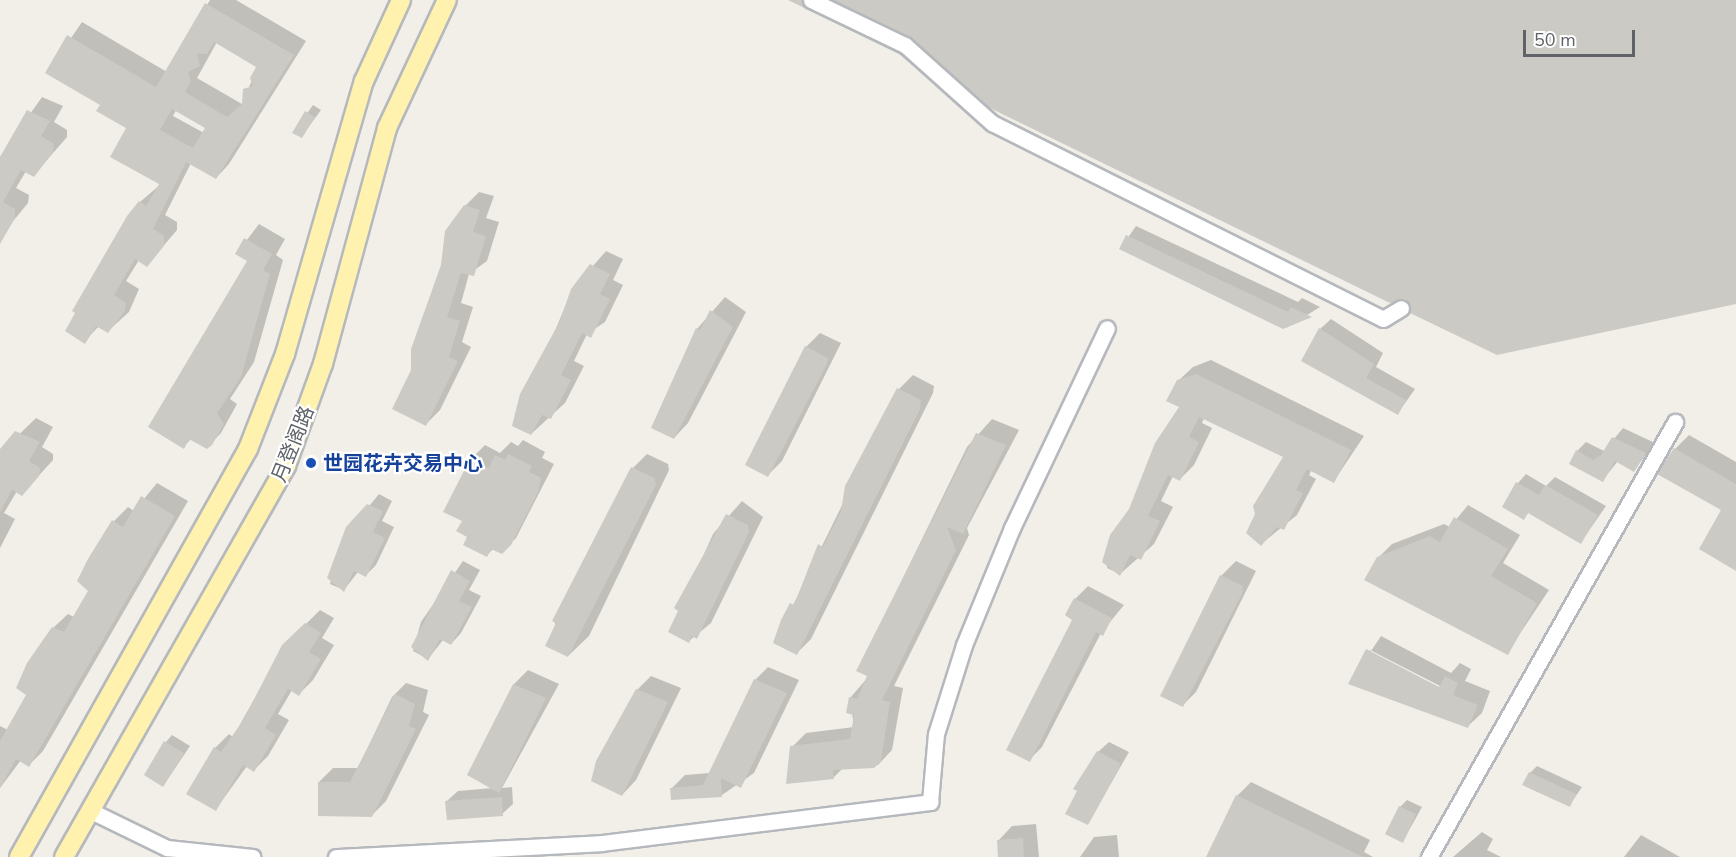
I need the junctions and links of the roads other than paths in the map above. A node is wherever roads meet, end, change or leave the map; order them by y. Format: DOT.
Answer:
graph roads {
  1 [pos="401,0"];
  2 [pos="447,0"];
  3 [pos="811,0"];
  4 [pos="1401,308"];
  5 [pos="1107,328"];
  6 [pos="1675,422"];
  7 [pos="91,811"];
  8 [pos="603,850"];
  9 [pos="19,857"];
  10 [pos="64,857"];
  11 [pos="253,857"];
  12 [pos="336,857"];
  13 [pos="1430,857"];
  1 -- 9 [label="main road, 月登阁路"];
  2 -- 7 [label="main road, 月登阁路"];
  3 -- 4 [label="street"];
  5 -- 8 [label="street"];
  6 -- 13 [label="street"];
  7 -- 10 [label="main road, 月登阁路"];
  7 -- 11 [label="street"];
  8 -- 12 [label="street"];
}
